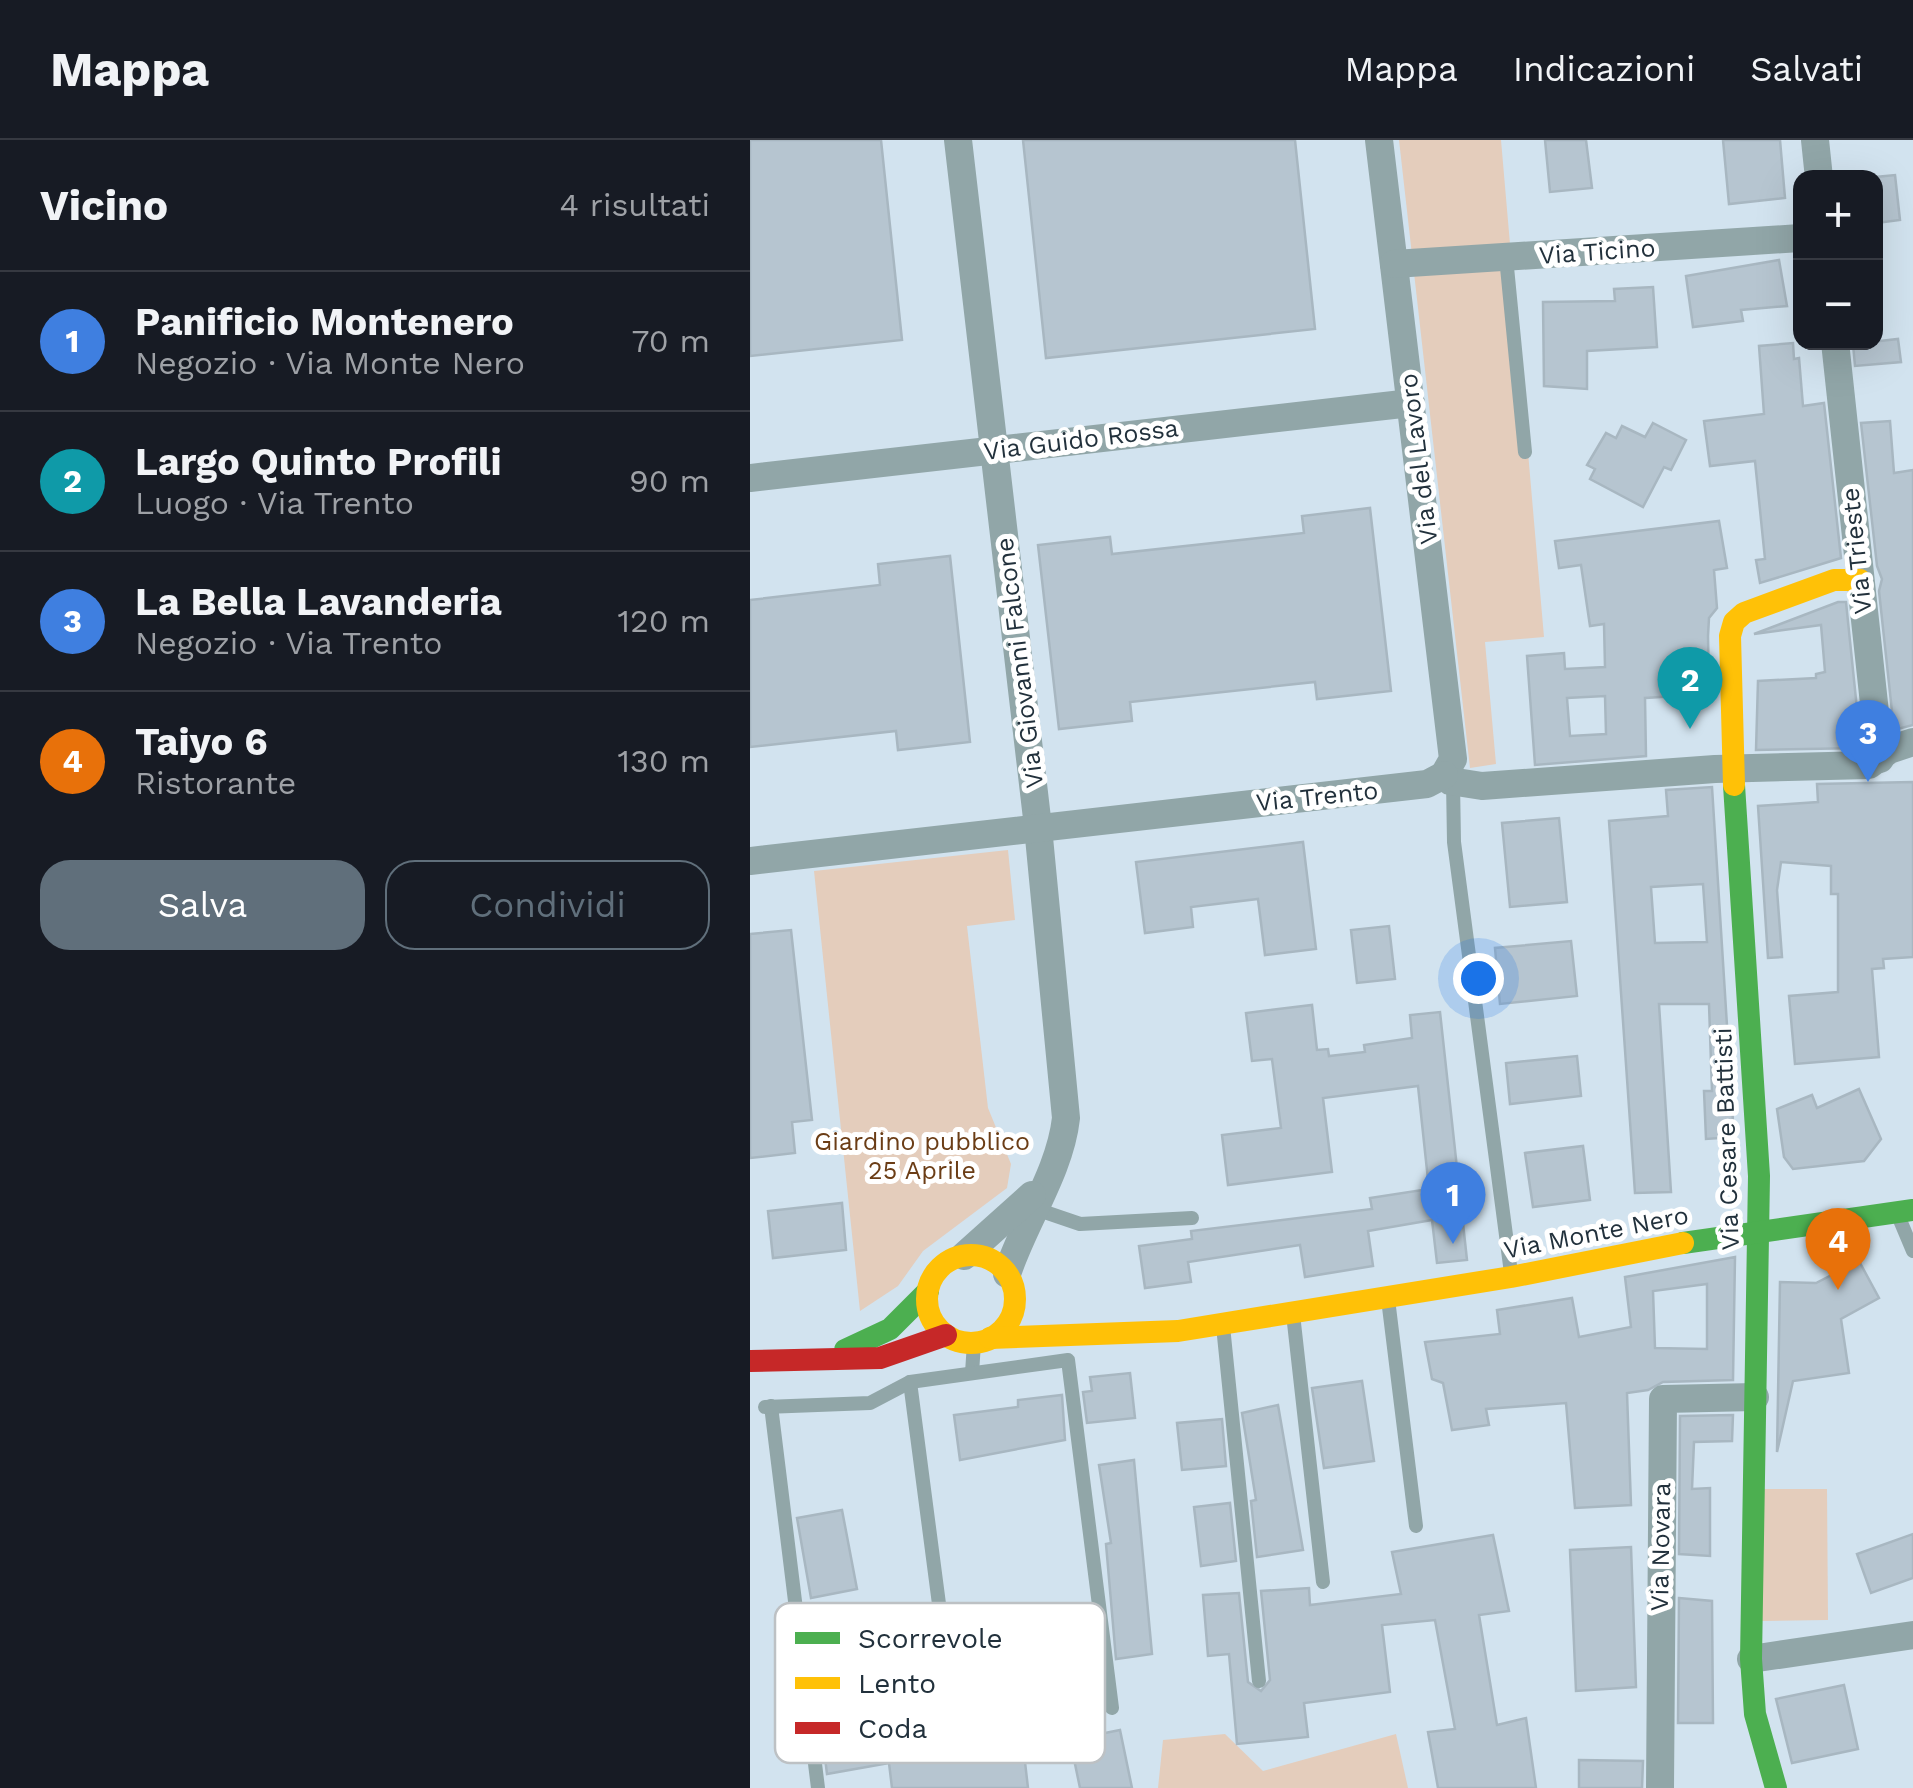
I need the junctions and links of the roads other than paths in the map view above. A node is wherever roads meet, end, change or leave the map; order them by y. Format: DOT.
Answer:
graph roads {
  1 [pos="958,140"];
  2 [pos="1379,140"];
  3 [pos="1816,140"];
  4 [pos="1818,170"];
  5 [pos="1793,238"];
  6 [pos="1506,257"];
  7 [pos="1394,264"];
  8 [pos="1836,350"];
  9 [pos="1412,403"];
  10 [pos="994,449"];
  11 [pos="1525,452"];
  12 [pos="750,478"];
  13 [pos="1860,580"];
  14 [pos="1913,742"];
  15 [pos="1880,759"];
  16 [pos="1737,772"];
  17 [pos="1449,779"];
  18 [pos="1038,827"];
  19 [pos="750,861"];
  20 [pos="1038,1196"];
  21 [pos="1905,1211"];
  22 [pos="1192,1218"];
  23 [pos="1757,1230"];
  24 [pos="1913,1251"];
  25 [pos="964,1256"];
  26 [pos="1511,1278"];
  27 [pos="1010,1280"];
  28 [pos="928,1291"];
  29 [pos="1388,1298"];
  30 [pos="1293,1313"];
  31 [pos="1223,1325"];
  32 [pos="1112,1334"];
  33 [pos="946,1335"];
  34 [pos="982,1340"];
  35 [pos="819,1360"];
  36 [pos="750,1362"];
  37 [pos="972,1373"];
  38 [pos="910,1382"];
  39 [pos="1755,1398"];
  40 [pos="1416,1526"];
  41 [pos="1324,1582"];
  42 [pos="794,1603"];
  43 [pos="939,1603"];
  44 [pos="1099,1603"];
  45 [pos="1913,1634"];
  46 [pos="1105,1653"];
  47 [pos="1751,1659"];
  48 [pos="1258,1681"];
  49 [pos="1112,1708"];
  50 [pos="815,1763"];
  51 [pos="818,1788"];
  52 [pos="1660,1788"];
  53 [pos="1776,1788"];
  1 -- 10 [label="street, Via Giovanni Falcone"];
  2 -- 7 [label="street, Via del Lavoro"];
  3 -- 4 [label="street"];
  5 -- 6 [label="street, Via Ticino"];
  6 -- 7 [label="street, Via Ticino"];
  6 -- 11 [label="lane"];
  7 -- 9 [label="street, Via del Lavoro"];
  8 -- 13 [label="street, Via Trieste"];
  9 -- 10 [label="street, Via Guido Rossa"];
  9 -- 17 [label="street, Via del Lavoro"];
  10 -- 12 [label="street, Via Guido Rossa"];
  10 -- 18 [label="street, Via Giovanni Falcone"];
  13 -- 15 [label="street, Via Trieste"];
  13 -- 16 [label="street, Via Cesare Battisti"];
  14 -- 15 [label="street, Via Trento"];
  15 -- 16 [label="street, Via Trento"];
  16 -- 17 [label="street, Via Trento"];
  16 -- 23 [label="street, Via Cesare Battisti"];
  17 -- 18 [label="street, Via Trento"];
  17 -- 26 [label="lane"];
  18 -- 19 [label="street, Via Trento"];
  18 -- 20 [label="street, Via Giovanni Falcone"];
  20 -- 22 [label="lane"];
  20 -- 25 [label="street, Via Giovanni Falcone"];
  20 -- 27 [label="street, Via Giovanni Falcone"];
  21 -- 23 [label="street, Via Monte Nero"];
  21 -- 24 [label="lane"];
  23 -- 26 [label="street, Via Monte Nero"];
  23 -- 39 [label="street, Via Cesare Battisti"];
  25 -- 27 [label="street"];
  25 -- 28 [label="street"];
  26 -- 29 [label="street, Via Monte Nero"];
  27 -- 32 [label="street, Via Monte Nero"];
  27 -- 34 [label="street"];
  28 -- 33 [label="street"];
  28 -- 35 [label="street"];
  29 -- 30 [label="street, Via Monte Nero"];
  29 -- 40 [label="lane"];
  30 -- 31 [label="street, Via Monte Nero"];
  30 -- 41 [label="lane"];
  31 -- 32 [label="street, Via Monte Nero"];
  31 -- 48 [label="lane"];
  32 -- 34 [label="street, Via Monte Nero"];
  33 -- 34 [label="street"];
  33 -- 35 [label="street"];
  34 -- 37 [label="lane"];
  35 -- 36 [label="street"];
  37 -- 38 [label="lane"];
  37 -- 44 [label="lane"];
  38 -- 42 [label="lane"];
  38 -- 43 [label="lane"];
  39 -- 47 [label="street, Via Cesare Battisti"];
  39 -- 52 [label="street, Via Novara"];
  45 -- 47 [label="street"];
  46 -- 49 [label="lane"];
  47 -- 53 [label="street, Via Cesare Battisti"];
  50 -- 51 [label="lane"];
}
